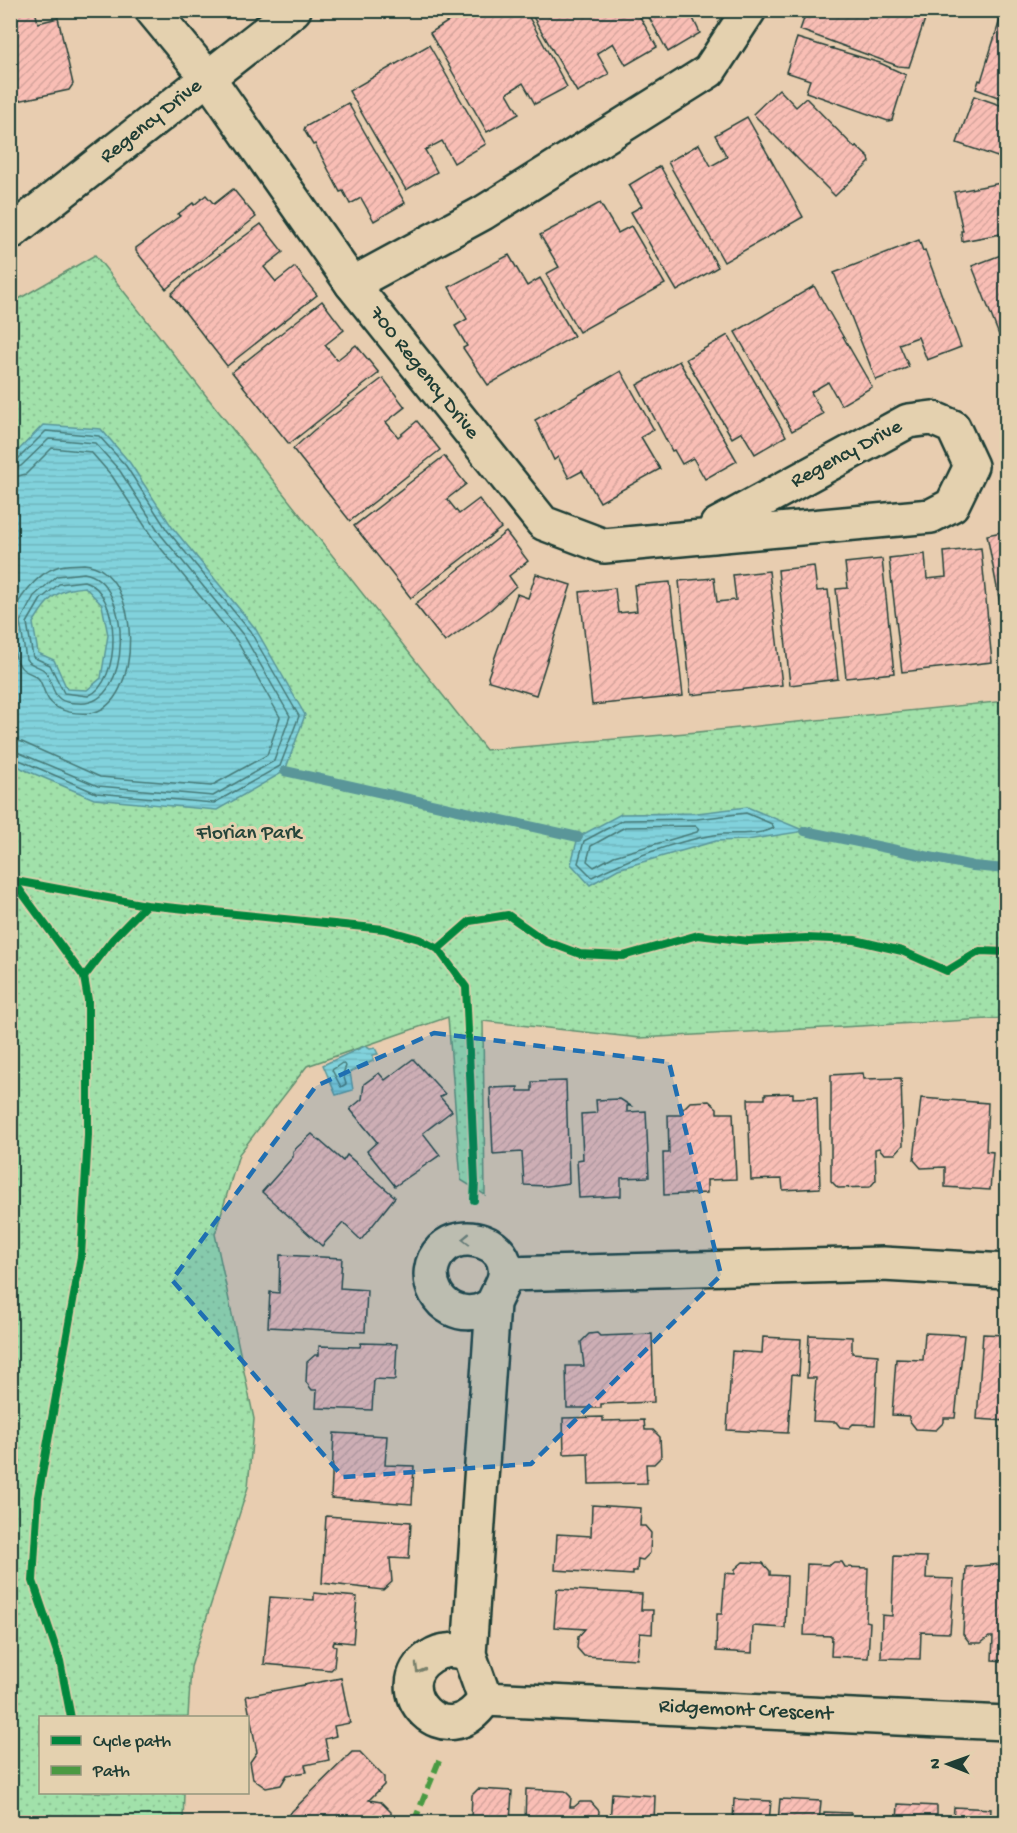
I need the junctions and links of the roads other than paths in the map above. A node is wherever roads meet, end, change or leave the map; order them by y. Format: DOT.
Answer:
graph roads {
  1 [pos="152,10"];
  2 [pos="294,10"];
  3 [pos="749,10"];
  4 [pos="209,79"];
  5 [pos="10,233"];
  6 [pos="352,284"];
  7 [pos="713,534"];
  8 [pos="1006,1271"];
  9 [pos="506,1274"];
  10 [pos="493,1304"];
  11 [pos="469,1654"];
  12 [pos="485,1699"];
  13 [pos="1006,1723"];
  1 -- 4 [label="street, 700 Regency Drive"];
  2 -- 4 [label="street, Regency Drive"];
  3 -- 6 [label="street"];
  4 -- 5 [label="street, Regency Drive"];
  4 -- 6 [label="street, 700 Regency Drive"];
  6 -- 7 [label="street, 700 Regency Drive"];
  7 -- 7 [label="street, Regency Drive"];
  8 -- 9 [label="street"];
  9 -- 10 [label="street"];
  9 -- 10 [label="street, one-way"];
  10 -- 11 [label="street"];
  11 -- 12 [label="street"];
  11 -- 12 [label="street, one-way"];
  12 -- 13 [label="street, Ridgemont Crescent"];
}
